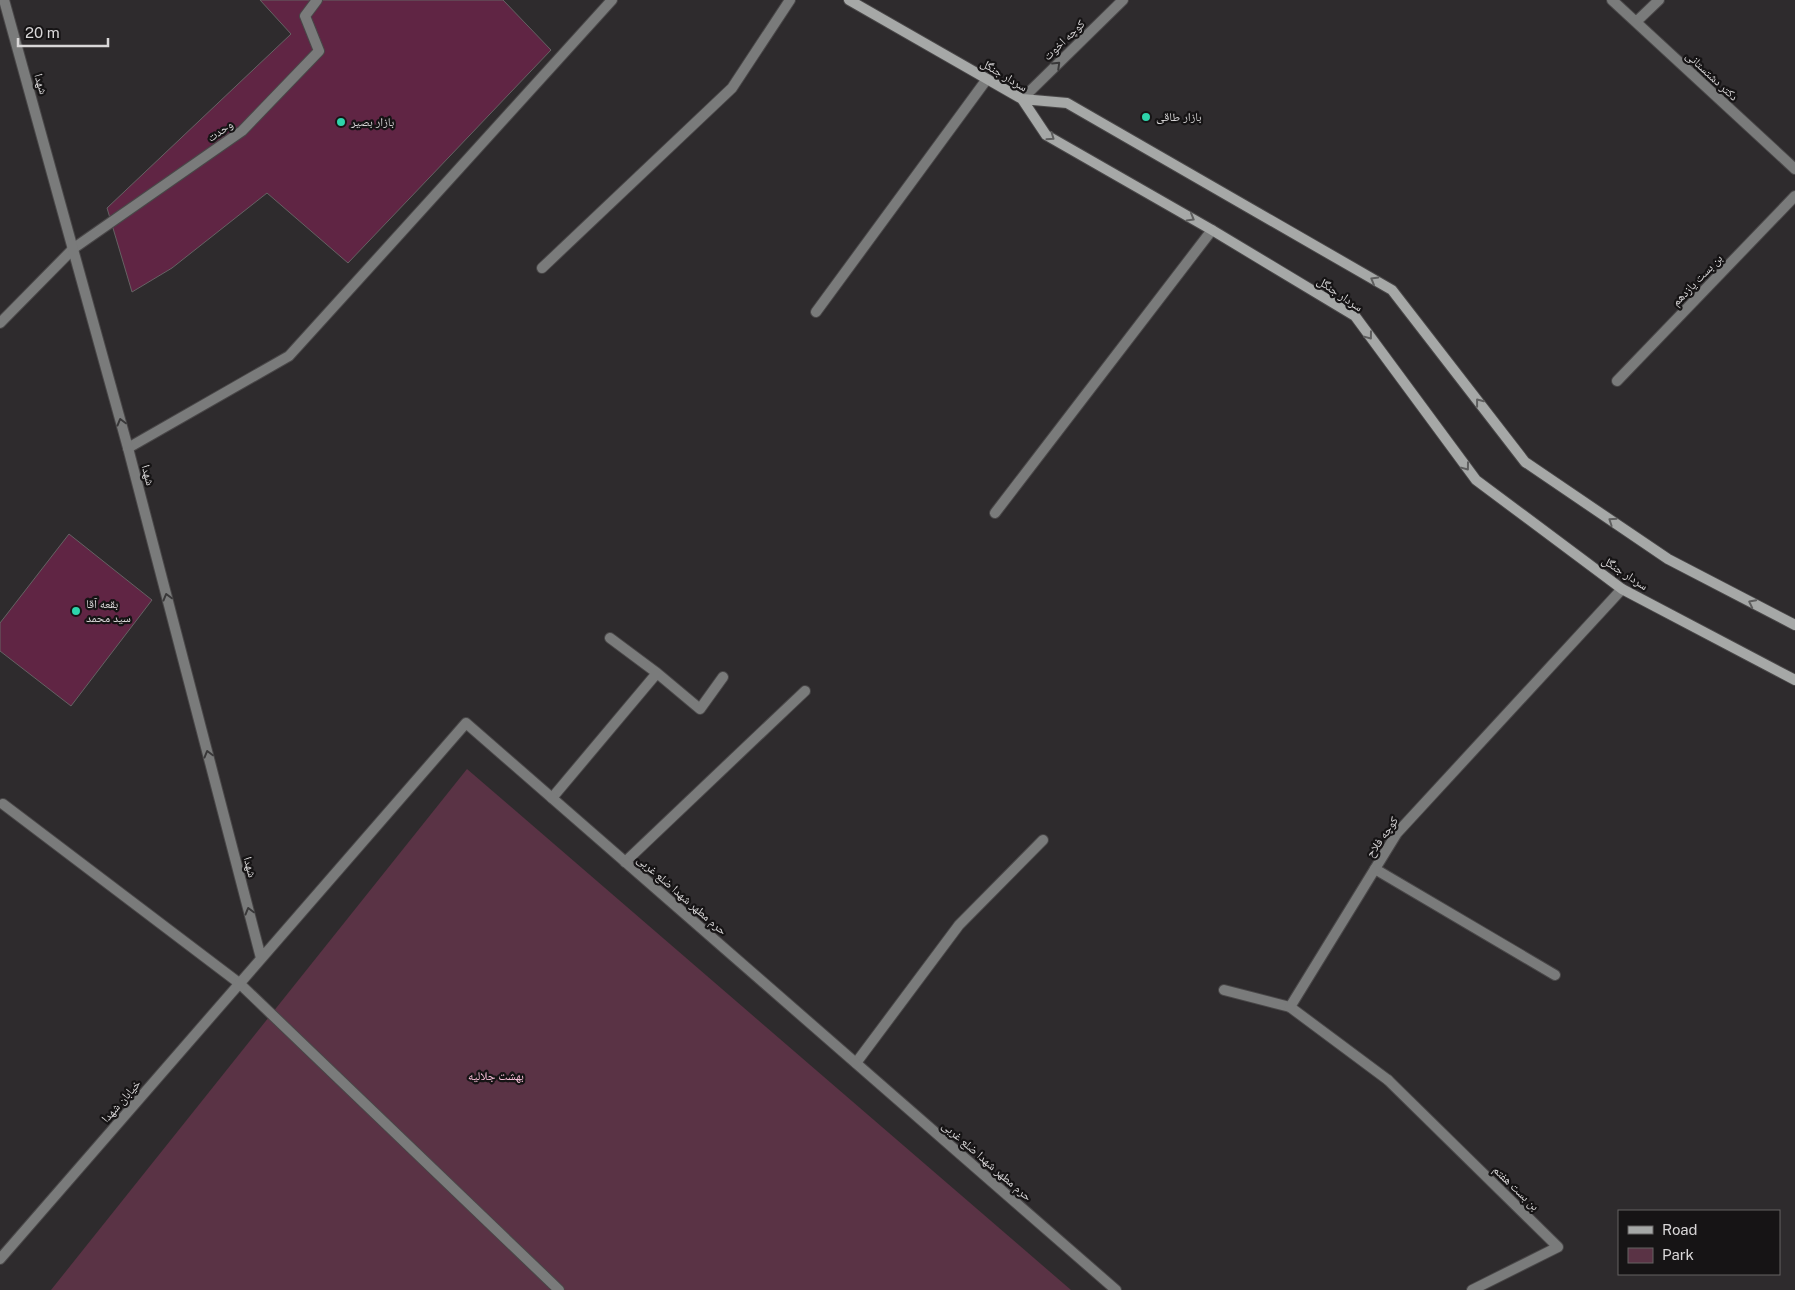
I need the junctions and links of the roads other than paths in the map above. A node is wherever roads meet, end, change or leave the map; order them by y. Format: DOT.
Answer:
graph roads {
  1 [pos="4,0"];
  2 [pos="317,0"];
  3 [pos="612,0"];
  4 [pos="790,0"];
  5 [pos="849,0"];
  6 [pos="1123,0"];
  7 [pos="1612,0"];
  8 [pos="1658,0"];
  9 [pos="1636,22"];
  10 [pos="988,79"];
  11 [pos="1022,99"];
  12 [pos="1795,169"];
  13 [pos="1795,196"];
  14 [pos="1212,230"];
  15 [pos="74,248"];
  16 [pos="542,268"];
  17 [pos="816,312"];
  18 [pos="0,323"];
  19 [pos="1617,381"];
  20 [pos="128,448"];
  21 [pos="995,513"];
  22 [pos="1622,589"];
  23 [pos="1795,625"];
  24 [pos="610,638"];
  25 [pos="657,673"];
  26 [pos="723,677"];
  27 [pos="1795,680"];
  28 [pos="805,691"];
  29 [pos="552,798"];
  30 [pos="1,804"];
  31 [pos="1043,840"];
  32 [pos="625,862"];
  33 [pos="1375,869"];
  34 [pos="261,958"];
  35 [pos="1556,975"];
  36 [pos="239,983"];
  37 [pos="1224,990"];
  38 [pos="1290,1007"];
  39 [pos="856,1063"];
  40 [pos="0,1259"];
  41 [pos="559,1290"];
  42 [pos="1116,1290"];
  43 [pos="1472,1290"];
  1 -- 15 [label="street, شهدا"];
  2 -- 15 [label="street, وحدت"];
  3 -- 20 [label="street"];
  4 -- 16 [label="street"];
  5 -- 10 [label="main road, سردار جنگل"];
  11 -- 6 [label="street, کوچه اخوت, one-way"];
  7 -- 9 [label="street, دکتر دشتستانی"];
  8 -- 9 [label="street"];
  9 -- 12 [label="street, دکتر دشتستانی"];
  10 -- 11 [label="main road, سردار جنگل"];
  10 -- 17 [label="street"];
  11 -- 14 [label="main road, سردار جنگل, one-way"];
  23 -- 11 [label="main road, one-way"];
  13 -- 19 [label="street, بن بست یازدهم"];
  14 -- 21 [label="street"];
  14 -- 22 [label="main road, سردار جنگل, one-way"];
  15 -- 18 [label="street"];
  20 -- 15 [label="street, شهدا, one-way"];
  34 -- 20 [label="street, شهدا, one-way"];
  22 -- 27 [label="main road, سردار جنگل"];
  22 -- 33 [label="street, کوچه فلاح"];
  24 -- 25 [label="street"];
  25 -- 26 [label="street"];
  25 -- 29 [label="street"];
  28 -- 32 [label="street"];
  29 -- 32 [label="street, حرم مطهر شهدا ضلع غربی"];
  29 -- 34 [label="street, حرم مطهر شهدا ضلع غربی"];
  30 -- 36 [label="street"];
  31 -- 39 [label="street"];
  32 -- 39 [label="street, حرم مطهر شهدا ضلع غربی"];
  33 -- 35 [label="street"];
  33 -- 38 [label="street, کوچه فلاح"];
  34 -- 36 [label="street, خیابان شهدا"];
  36 -- 40 [label="street, خیابان شهدا"];
  36 -- 41 [label="street"];
  37 -- 38 [label="street"];
  38 -- 43 [label="street, بن بست هفتم"];
  39 -- 42 [label="street, حرم مطهر شهدا ضلع غربی"];
}
